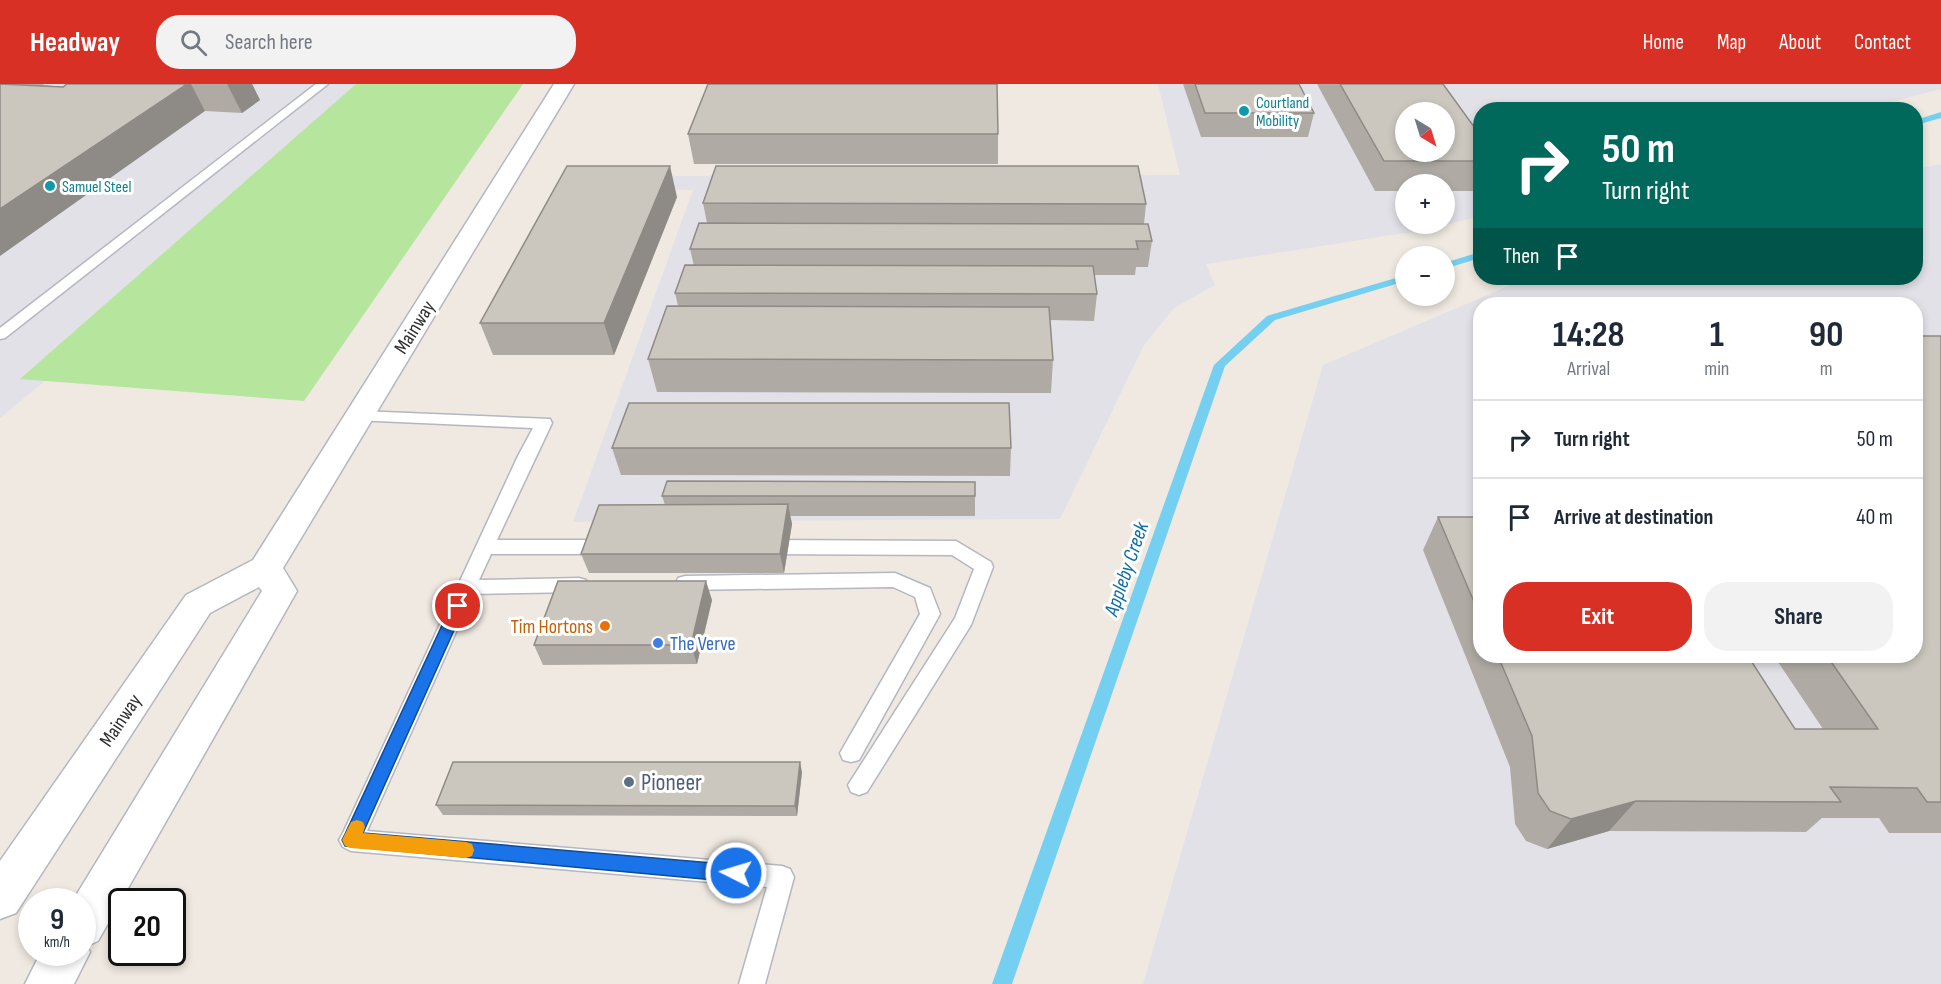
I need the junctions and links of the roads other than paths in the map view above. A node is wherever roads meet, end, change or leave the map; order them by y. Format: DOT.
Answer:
graph roads {
  1 [pos="323,84"];
  2 [pos="564,84"];
  3 [pos="0,336"];
  4 [pos="360,416"];
  5 [pos="485,546"];
  6 [pos="627,547"];
  7 [pos="744,547"];
  8 [pos="265,569"];
  9 [pos="669,584"];
  10 [pos="598,585"];
  11 [pos="467,587"];
  12 [pos="851,753"];
  13 [pos="860,785"];
  14 [pos="0,898"];
  15 [pos="96,902"];
  16 [pos="59,966"];
  17 [pos="48,984"];
  18 [pos="752,984"];
  1 -- 3 [label="lane"];
  2 -- 4 [label="street, Mainway"];
  4 -- 5 [label="lane"];
  4 -- 8 [label="street, Mainway"];
  5 -- 6 [label="lane"];
  5 -- 11 [label="lane"];
  7 -- 13 [label="lane"];
  8 -- 14 [label="street, Mainway"];
  8 -- 15 [label="street"];
  9 -- 12 [label="lane"];
  10 -- 11 [label="lane"];
  11 -- 18 [label="lane"];
  16 -- 17 [label="street"];
}
